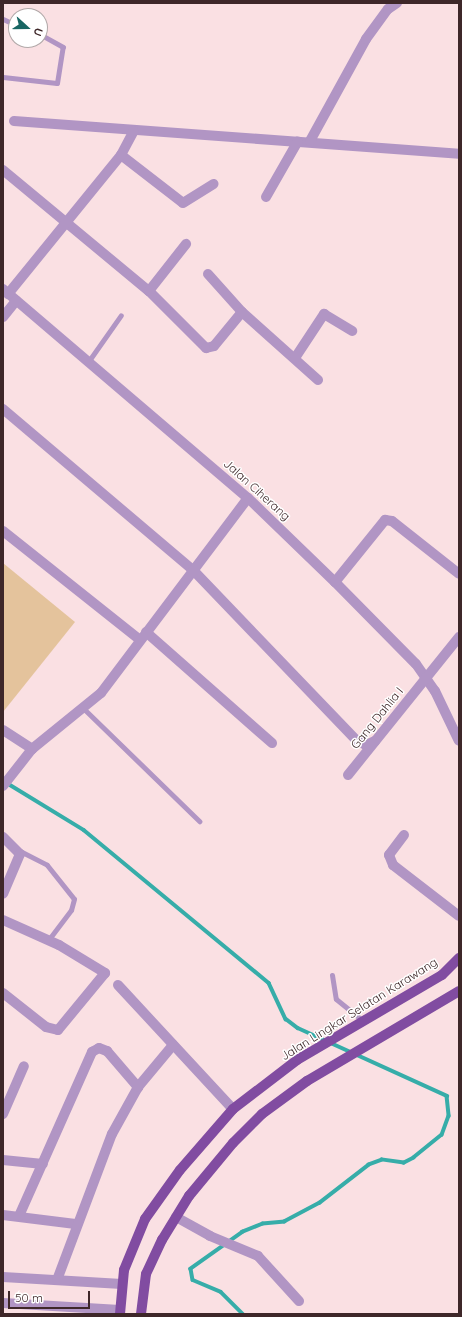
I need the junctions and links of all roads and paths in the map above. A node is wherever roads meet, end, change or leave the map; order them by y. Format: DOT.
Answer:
graph roads {
  1 [pos="397,3"];
  2 [pos="387,6"];
  3 [pos="48,39"];
  4 [pos="3,78"];
  5 [pos="14,121"];
  6 [pos="134,130"];
  7 [pos="298,141"];
  8 [pos="310,141"];
  9 [pos="459,154"];
  10 [pos="121,155"];
  11 [pos="3,170"];
  12 [pos="214,184"];
  13 [pos="266,197"];
  14 [pos="66,223"];
  15 [pos="186,244"];
  16 [pos="208,274"];
  17 [pos="149,291"];
  18 [pos="9,294"];
  19 [pos="242,312"];
  20 [pos="121,316"];
  21 [pos="3,317"];
  22 [pos="352,331"];
  23 [pos="295,358"];
  24 [pos="88,362"];
  25 [pos="318,380"];
  26 [pos="3,410"];
  27 [pos="248,498"];
  28 [pos="3,531"];
  29 [pos="193,570"];
  30 [pos="459,574"];
  31 [pos="336,582"];
  32 [pos="143,636"];
  33 [pos="459,637"];
  34 [pos="426,678"];
  35 [pos="84,709"];
  36 [pos="3,730"];
  37 [pos="375,741"];
  38 [pos="459,741"];
  39 [pos="272,743"];
  40 [pos="32,749"];
  41 [pos="348,775"];
  42 [pos="6,782"];
  43 [pos="198,821"];
  44 [pos="404,835"];
  45 [pos="3,837"];
  46 [pos="18,850"];
  47 [pos="3,894"];
  48 [pos="459,916"];
  49 [pos="3,920"];
  50 [pos="48,940"];
  51 [pos="459,958"];
  52 [pos="332,975"];
  53 [pos="118,985"];
  54 [pos="459,991"];
  55 [pos="3,993"];
  56 [pos="362,1020"];
  57 [pos="173,1045"];
  58 [pos="24,1066"];
  59 [pos="138,1087"];
  60 [pos="234,1109"];
  61 [pos="3,1114"];
  62 [pos="3,1160"];
  63 [pos="43,1164"];
  64 [pos="3,1215"];
  65 [pos="19,1216"];
  66 [pos="176,1217"];
  67 [pos="75,1224"];
  68 [pos="3,1277"];
  69 [pos="57,1280"];
  70 [pos="122,1284"];
  71 [pos="299,1301"];
  72 [pos="3,1302"];
  73 [pos="57,1310"];
  74 [pos="120,1312"];
  75 [pos="141,1314"];
  1 -- 2 [label="street"];
  2 -- 8 [label="street"];
  3 -- 4 [label="lane"];
  5 -- 6 [label="street"];
  6 -- 7 [label="street"];
  6 -- 10 [label="street"];
  7 -- 8 [label="street"];
  7 -- 13 [label="street"];
  8 -- 9 [label="street"];
  10 -- 12 [label="street"];
  10 -- 14 [label="street"];
  11 -- 14 [label="street"];
  14 -- 17 [label="street"];
  14 -- 18 [label="street"];
  15 -- 17 [label="street"];
  16 -- 19 [label="street"];
  17 -- 19 [label="street"];
  18 -- 21 [label="street"];
  18 -- 24 [label="street, Jalan Ciherang"];
  19 -- 23 [label="street"];
  20 -- 24 [label="lane"];
  22 -- 23 [label="street"];
  23 -- 25 [label="street"];
  24 -- 27 [label="street, Jalan Ciherang"];
  26 -- 29 [label="street"];
  27 -- 29 [label="street"];
  27 -- 31 [label="street, Jalan Ciherang"];
  28 -- 32 [label="street"];
  29 -- 32 [label="street"];
  29 -- 37 [label="street"];
  30 -- 31 [label="street"];
  31 -- 34 [label="street, Jalan Ciherang"];
  32 -- 35 [label="street"];
  32 -- 39 [label="street"];
  33 -- 34 [label="street, Gang Dahlia I"];
  34 -- 37 [label="street, Gang Dahlia I"];
  34 -- 38 [label="street, Jalan Ciherang"];
  35 -- 40 [label="street"];
  35 -- 43 [label="lane"];
  36 -- 40 [label="street"];
  37 -- 41 [label="street, Gang Dahlia I"];
  40 -- 42 [label="street"];
  44 -- 48 [label="street"];
  45 -- 46 [label="street"];
  46 -- 47 [label="street"];
  46 -- 50 [label="lane"];
  49 -- 50 [label="street"];
  50 -- 55 [label="street"];
  51 -- 56 [label="main road, Jalan Lingkar Selatan Karawang"];
  52 -- 56 [label="lane"];
  53 -- 57 [label="street"];
  54 -- 66 [label="main road"];
  56 -- 60 [label="main road, Jalan Lingkar Selatan Karawang"];
  57 -- 59 [label="street"];
  57 -- 60 [label="street"];
  58 -- 61 [label="street"];
  59 -- 63 [label="street"];
  59 -- 67 [label="street"];
  60 -- 70 [label="main road, Jalan Lingkar Selatan Karawang"];
  62 -- 63 [label="street"];
  63 -- 65 [label="street"];
  64 -- 65 [label="street"];
  65 -- 67 [label="street"];
  66 -- 71 [label="street"];
  66 -- 75 [label="main road"];
  67 -- 69 [label="street"];
  68 -- 69 [label="street"];
  69 -- 70 [label="street"];
  70 -- 74 [label="main road, Jalan Lingkar Selatan Karawang"];
  72 -- 73 [label="street"];
  73 -- 74 [label="street"];
}
